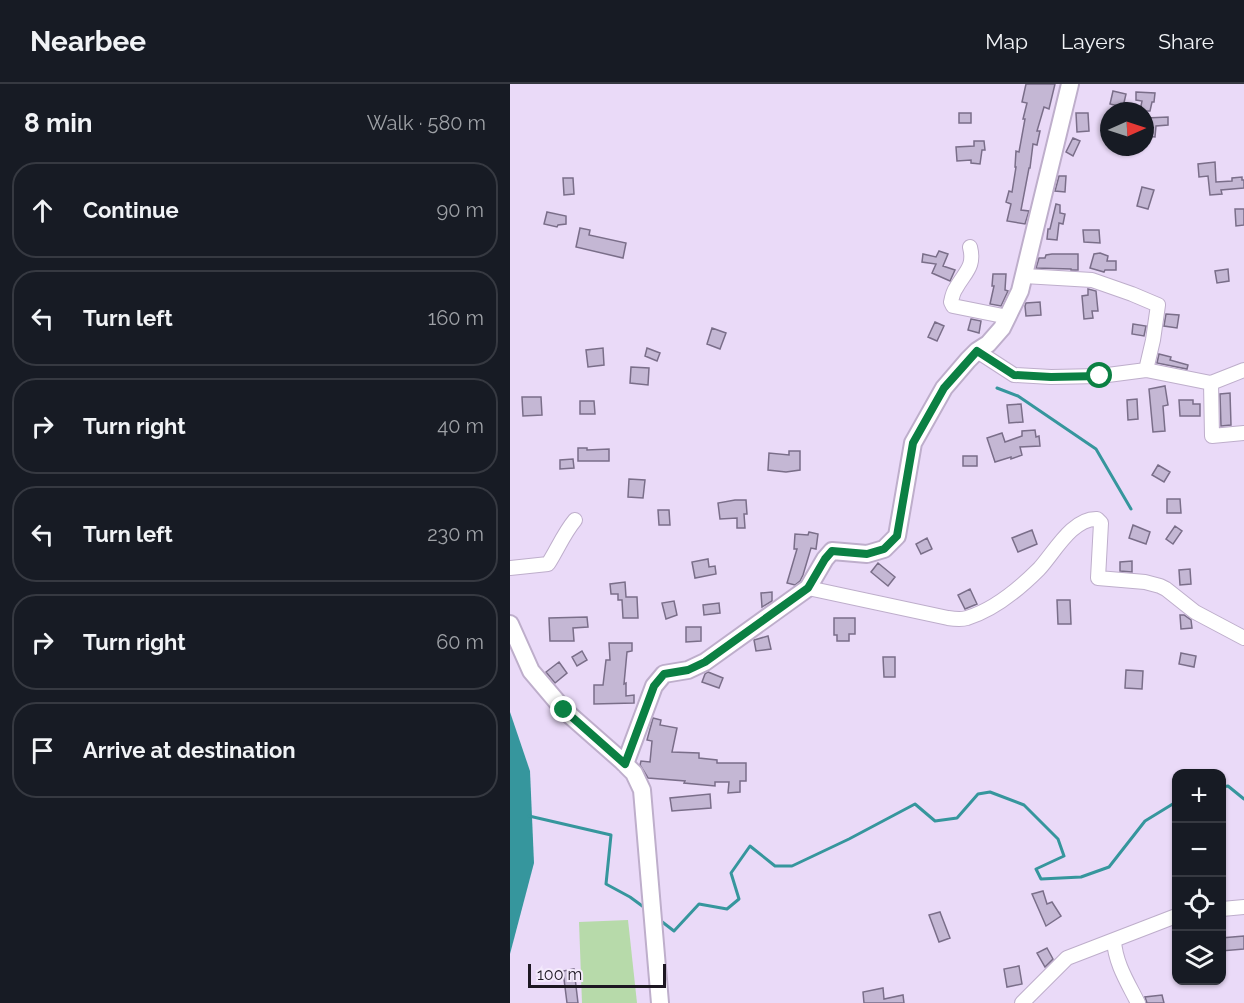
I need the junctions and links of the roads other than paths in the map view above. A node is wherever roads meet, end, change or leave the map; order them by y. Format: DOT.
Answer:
graph roads {
  1 [pos="1070,84"];
  2 [pos="970,247"];
  3 [pos="1024,276"];
  4 [pos="1008,317"];
  5 [pos="977,351"];
  6 [pos="1146,369"];
  7 [pos="1244,370"];
  8 [pos="1211,383"];
  9 [pos="1244,433"];
  10 [pos="575,520"];
  11 [pos="510,568"];
  12 [pos="808,588"];
  13 [pos="510,624"];
  14 [pos="1244,638"];
  15 [pos="625,764"];
  16 [pos="1244,907"];
  17 [pos="1226,909"];
  18 [pos="1172,918"];
  19 [pos="1114,940"];
  20 [pos="660,1003"];
  21 [pos="1022,1003"];
  22 [pos="1138,1003"];
  1 -- 3 [label="main road"];
  2 -- 4 [label="street"];
  3 -- 4 [label="main road"];
  3 -- 6 [label="street"];
  4 -- 5 [label="main road"];
  5 -- 6 [label="street"];
  5 -- 12 [label="main road"];
  6 -- 8 [label="street"];
  7 -- 8 [label="street"];
  8 -- 9 [label="street"];
  10 -- 11 [label="street"];
  12 -- 14 [label="street"];
  12 -- 15 [label="main road"];
  13 -- 15 [label="main road"];
  15 -- 20 [label="main road"];
  16 -- 17 [label="street"];
  18 -- 19 [label="street"];
  19 -- 21 [label="street"];
  19 -- 22 [label="street"];
}
